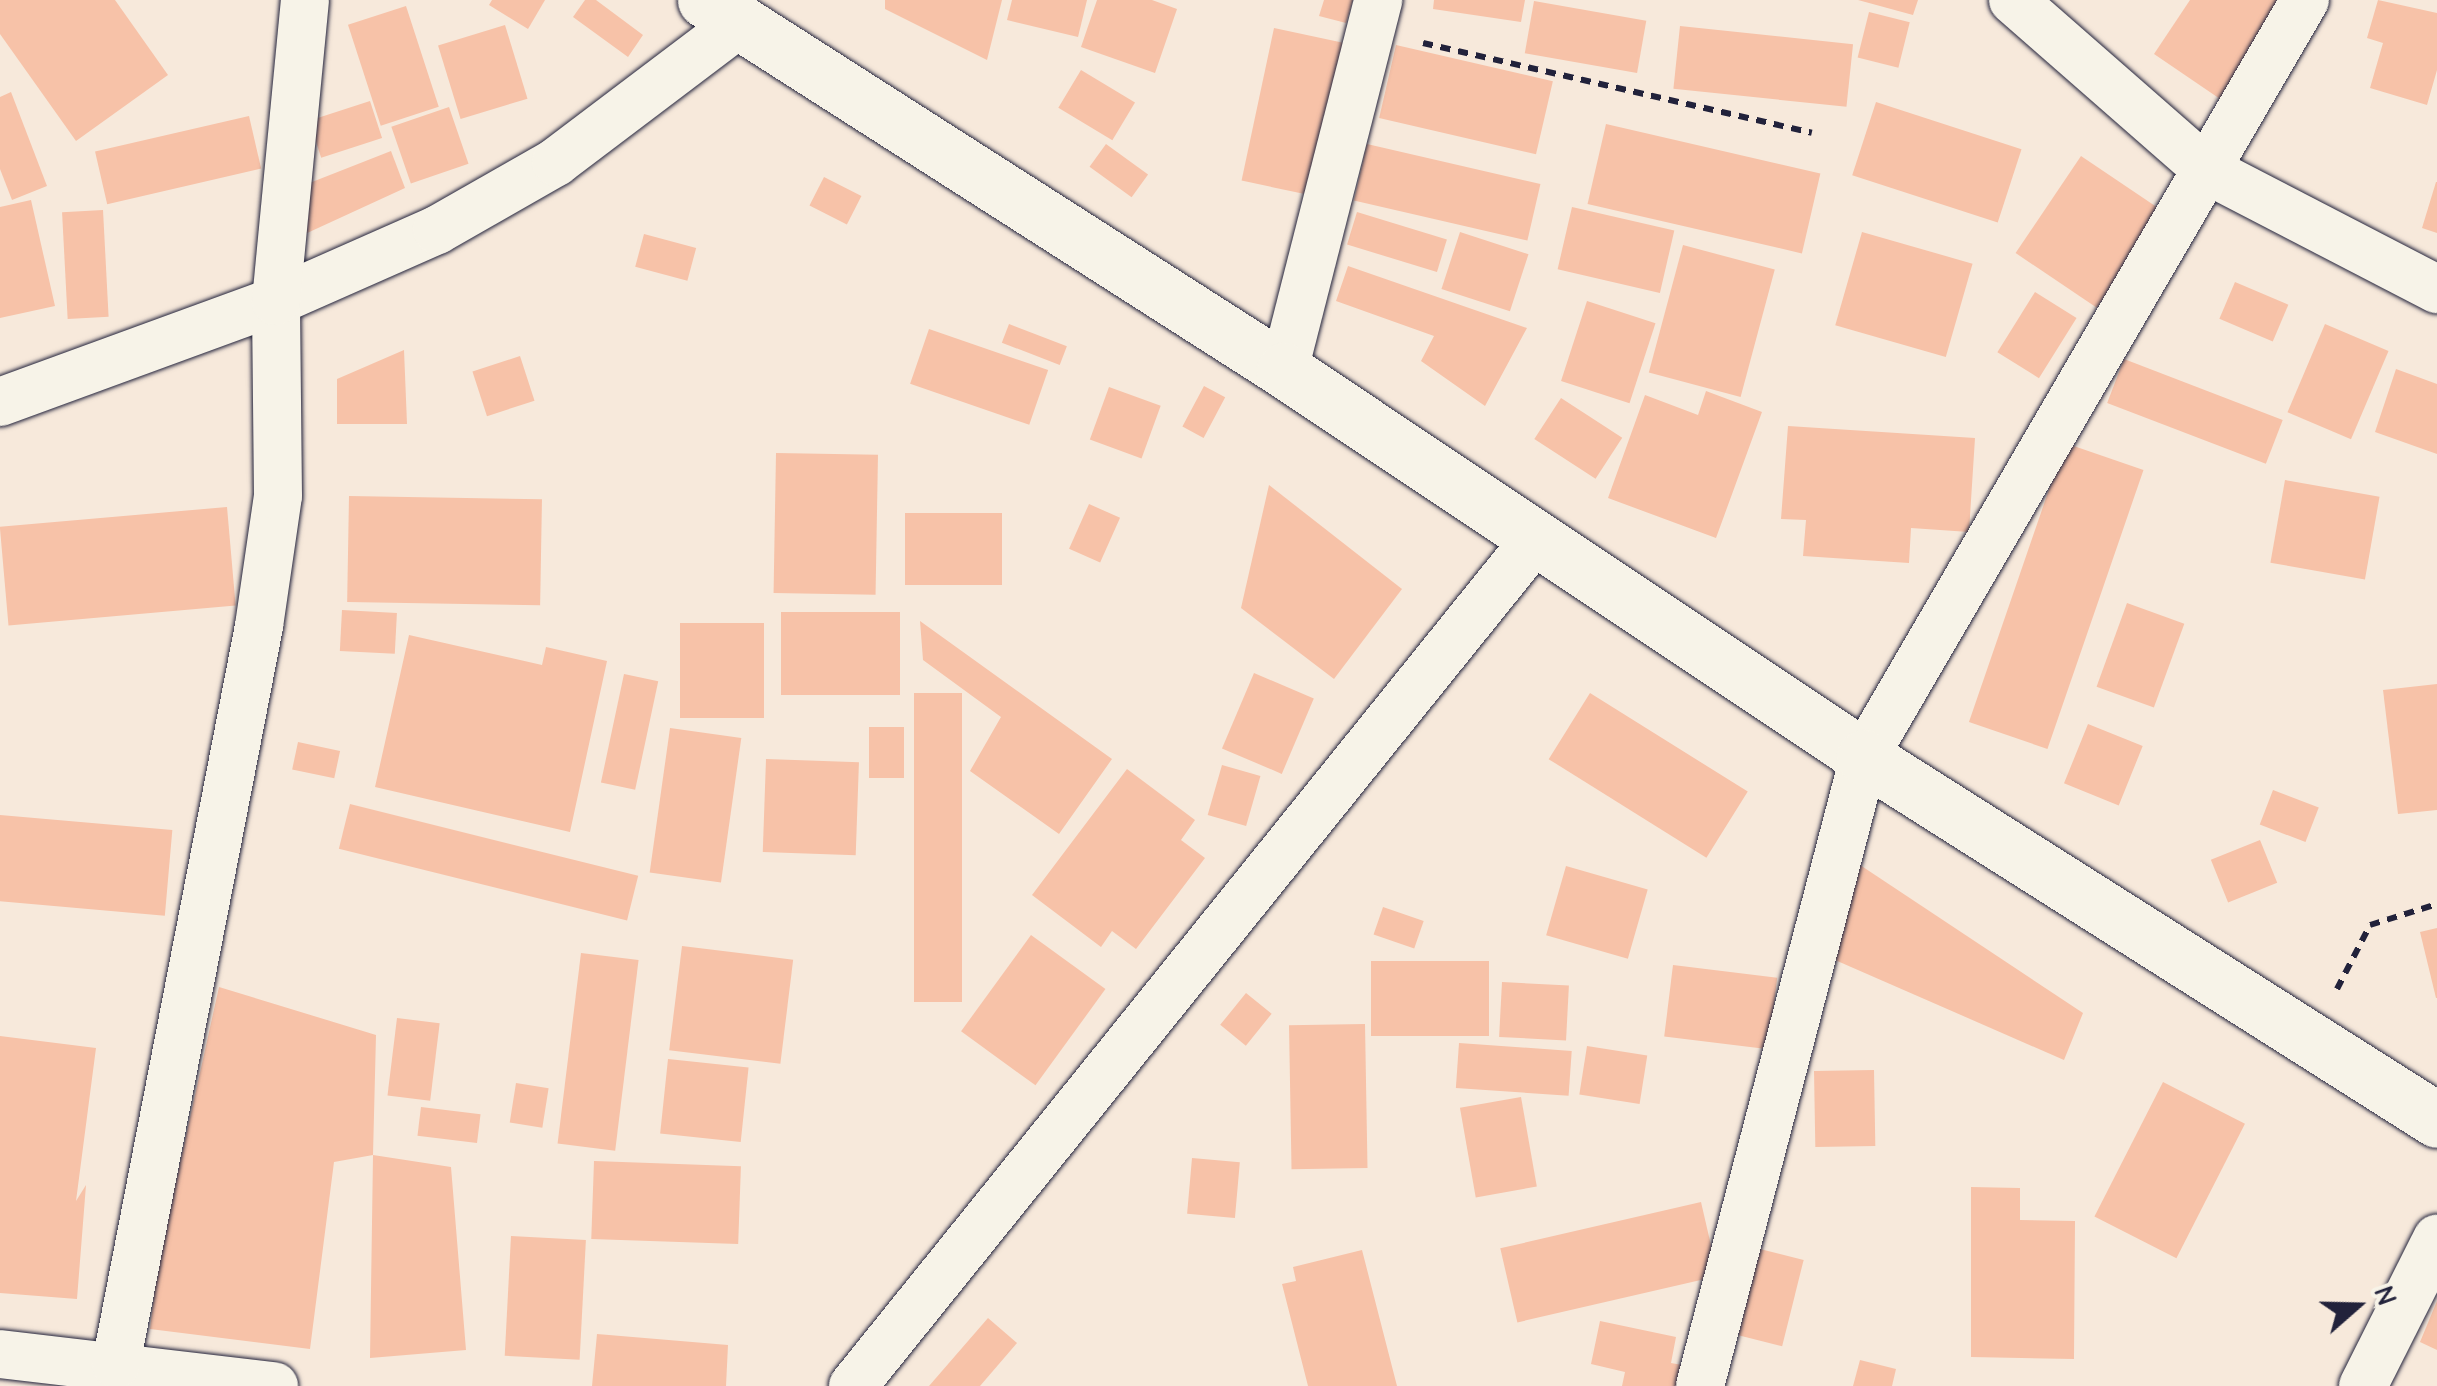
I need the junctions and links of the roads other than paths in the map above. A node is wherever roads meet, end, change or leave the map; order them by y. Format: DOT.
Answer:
graph roads {
  1 [pos="306,0"];
  2 [pos="2013,0"];
  3 [pos="2305,0"];
  4 [pos="722,11"];
  5 [pos="1372,15"];
  6 [pos="2207,170"];
  7 [pos="2437,289"];
  8 [pos="276,301"];
  9 [pos="1284,370"];
  10 [pos="0,402"];
  11 [pos="1533,542"];
  12 [pos="1864,757"];
  13 [pos="2437,1120"];
  14 [pos="2437,1239"];
  15 [pos="0,1354"];
  16 [pos="116,1364"];
  17 [pos="274,1386"];
  18 [pos="854,1386"];
  19 [pos="1700,1386"];
  20 [pos="2364,1386"];
  1 -- 8 [label="street"];
  2 -- 6 [label="street"];
  3 -- 6 [label="street"];
  4 -- 8 [label="street"];
  4 -- 9 [label="main road"];
  5 -- 9 [label="street"];
  6 -- 7 [label="street"];
  6 -- 12 [label="street"];
  8 -- 10 [label="street"];
  8 -- 16 [label="street"];
  9 -- 11 [label="main road"];
  11 -- 12 [label="main road"];
  11 -- 18 [label="street"];
  12 -- 13 [label="main road"];
  12 -- 19 [label="street"];
  14 -- 20 [label="street"];
  15 -- 16 [label="street"];
  16 -- 17 [label="street"];
}
